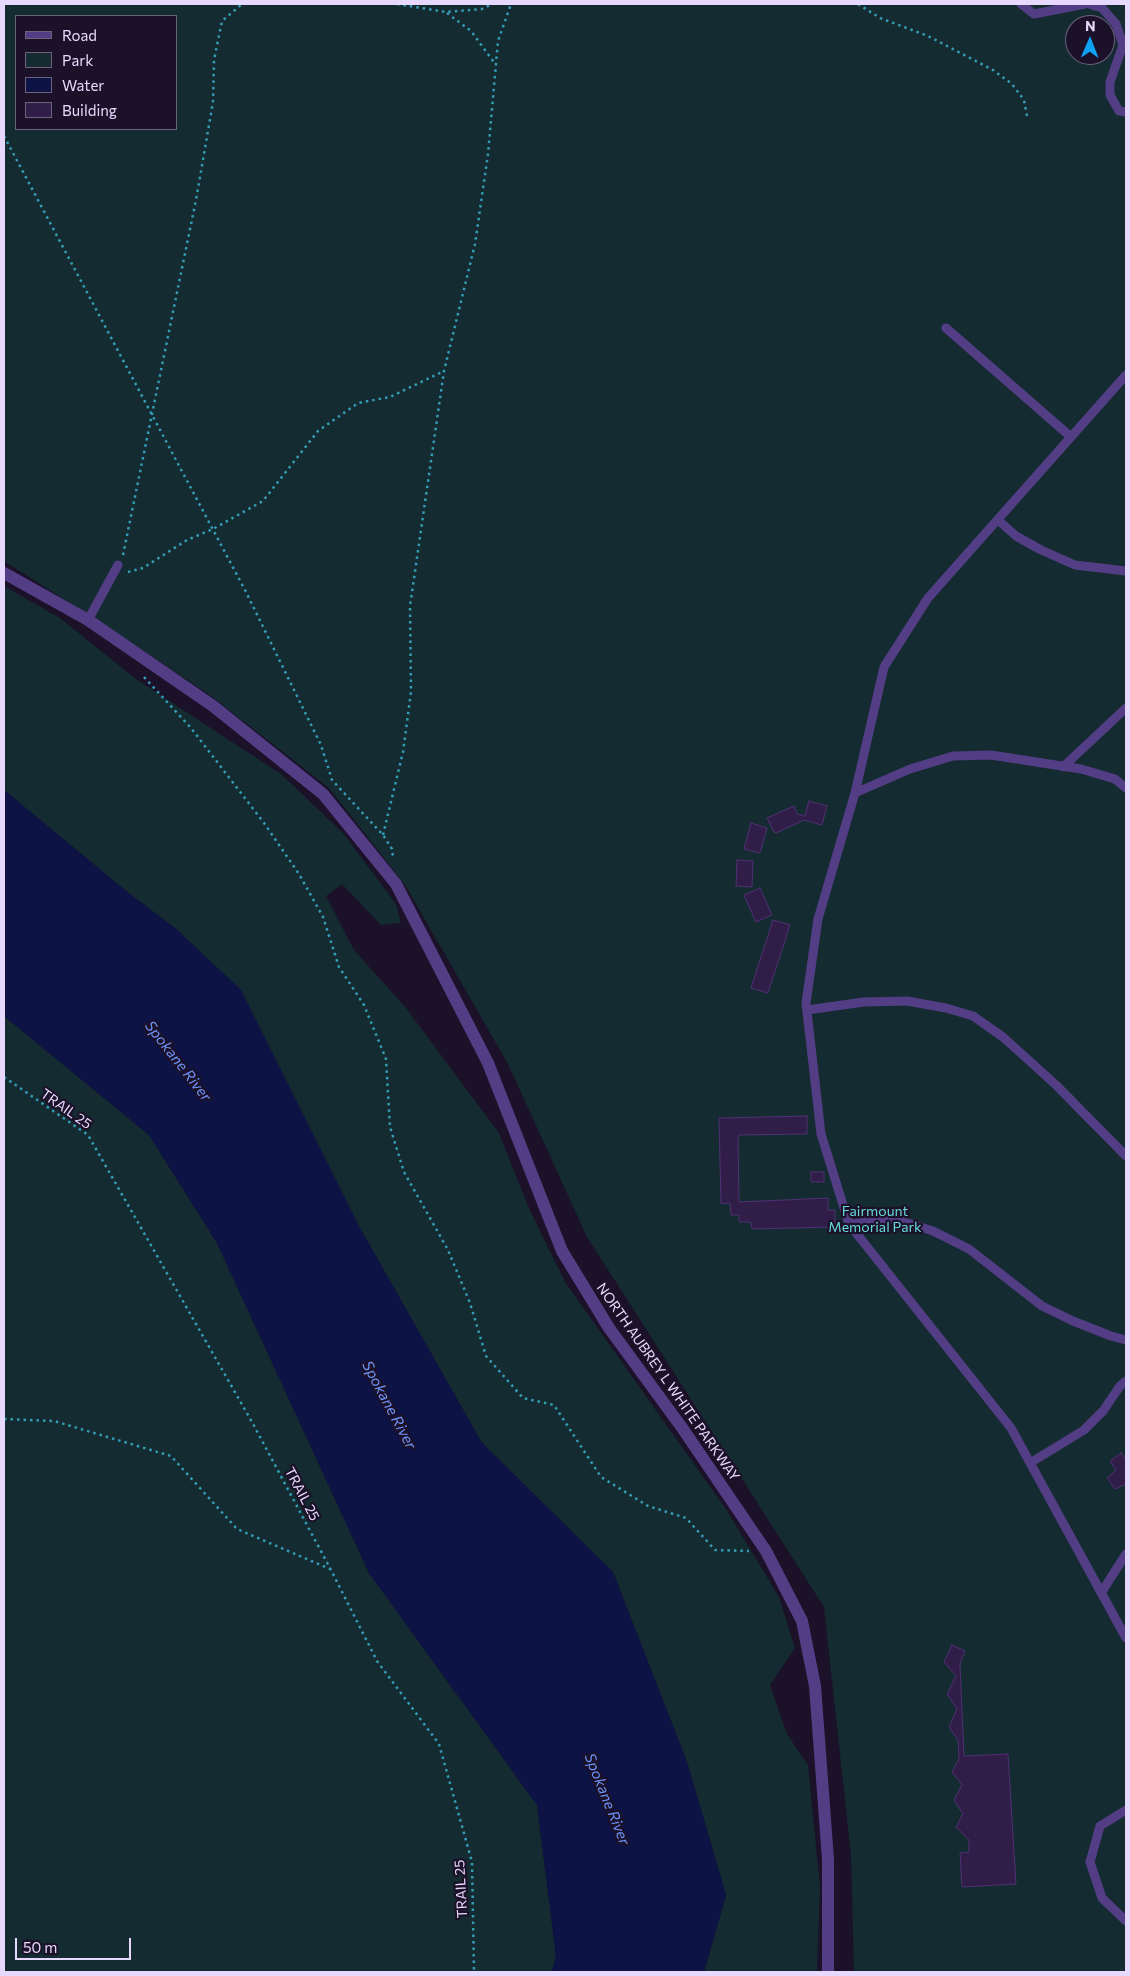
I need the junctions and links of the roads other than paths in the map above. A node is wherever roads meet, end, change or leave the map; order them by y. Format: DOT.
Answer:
graph roads {
  1 [pos="1021,4"];
  2 [pos="1085,4"];
  3 [pos="1089,4"];
  4 [pos="1126,112"];
  5 [pos="946,328"];
  6 [pos="1126,375"];
  7 [pos="1071,437"];
  8 [pos="998,520"];
  9 [pos="118,565"];
  10 [pos="1126,571"];
  11 [pos="4,573"];
  12 [pos="88,620"];
  13 [pos="1126,708"];
  14 [pos="1063,766"];
  15 [pos="1126,788"];
  16 [pos="855,793"];
  17 [pos="807,1010"];
  18 [pos="1126,1156"];
  19 [pos="849,1224"];
  20 [pos="1126,1340"];
  21 [pos="1126,1381"];
  22 [pos="1030,1463"];
  23 [pos="1126,1554"];
  24 [pos="1101,1593"];
  25 [pos="1126,1638"];
  26 [pos="1126,1810"];
  27 [pos="1126,1921"];
  28 [pos="828,1972"];
  1 -- 2 [label="lane"];
  3 -- 4 [label="lane"];
  5 -- 7 [label="lane"];
  6 -- 7 [label="lane"];
  7 -- 8 [label="lane"];
  8 -- 10 [label="lane"];
  8 -- 16 [label="lane"];
  9 -- 12 [label="lane"];
  11 -- 12 [label="street, NORTH AUBREY L WHITE PARKWAY"];
  12 -- 28 [label="street, NORTH AUBREY L WHITE PARKWAY"];
  13 -- 14 [label="lane"];
  14 -- 15 [label="lane"];
  14 -- 16 [label="lane"];
  16 -- 17 [label="lane"];
  17 -- 18 [label="lane"];
  17 -- 19 [label="lane"];
  19 -- 20 [label="lane"];
  19 -- 22 [label="lane"];
  21 -- 22 [label="lane"];
  22 -- 24 [label="lane"];
  23 -- 24 [label="lane"];
  24 -- 25 [label="lane"];
  26 -- 27 [label="lane"];
}
